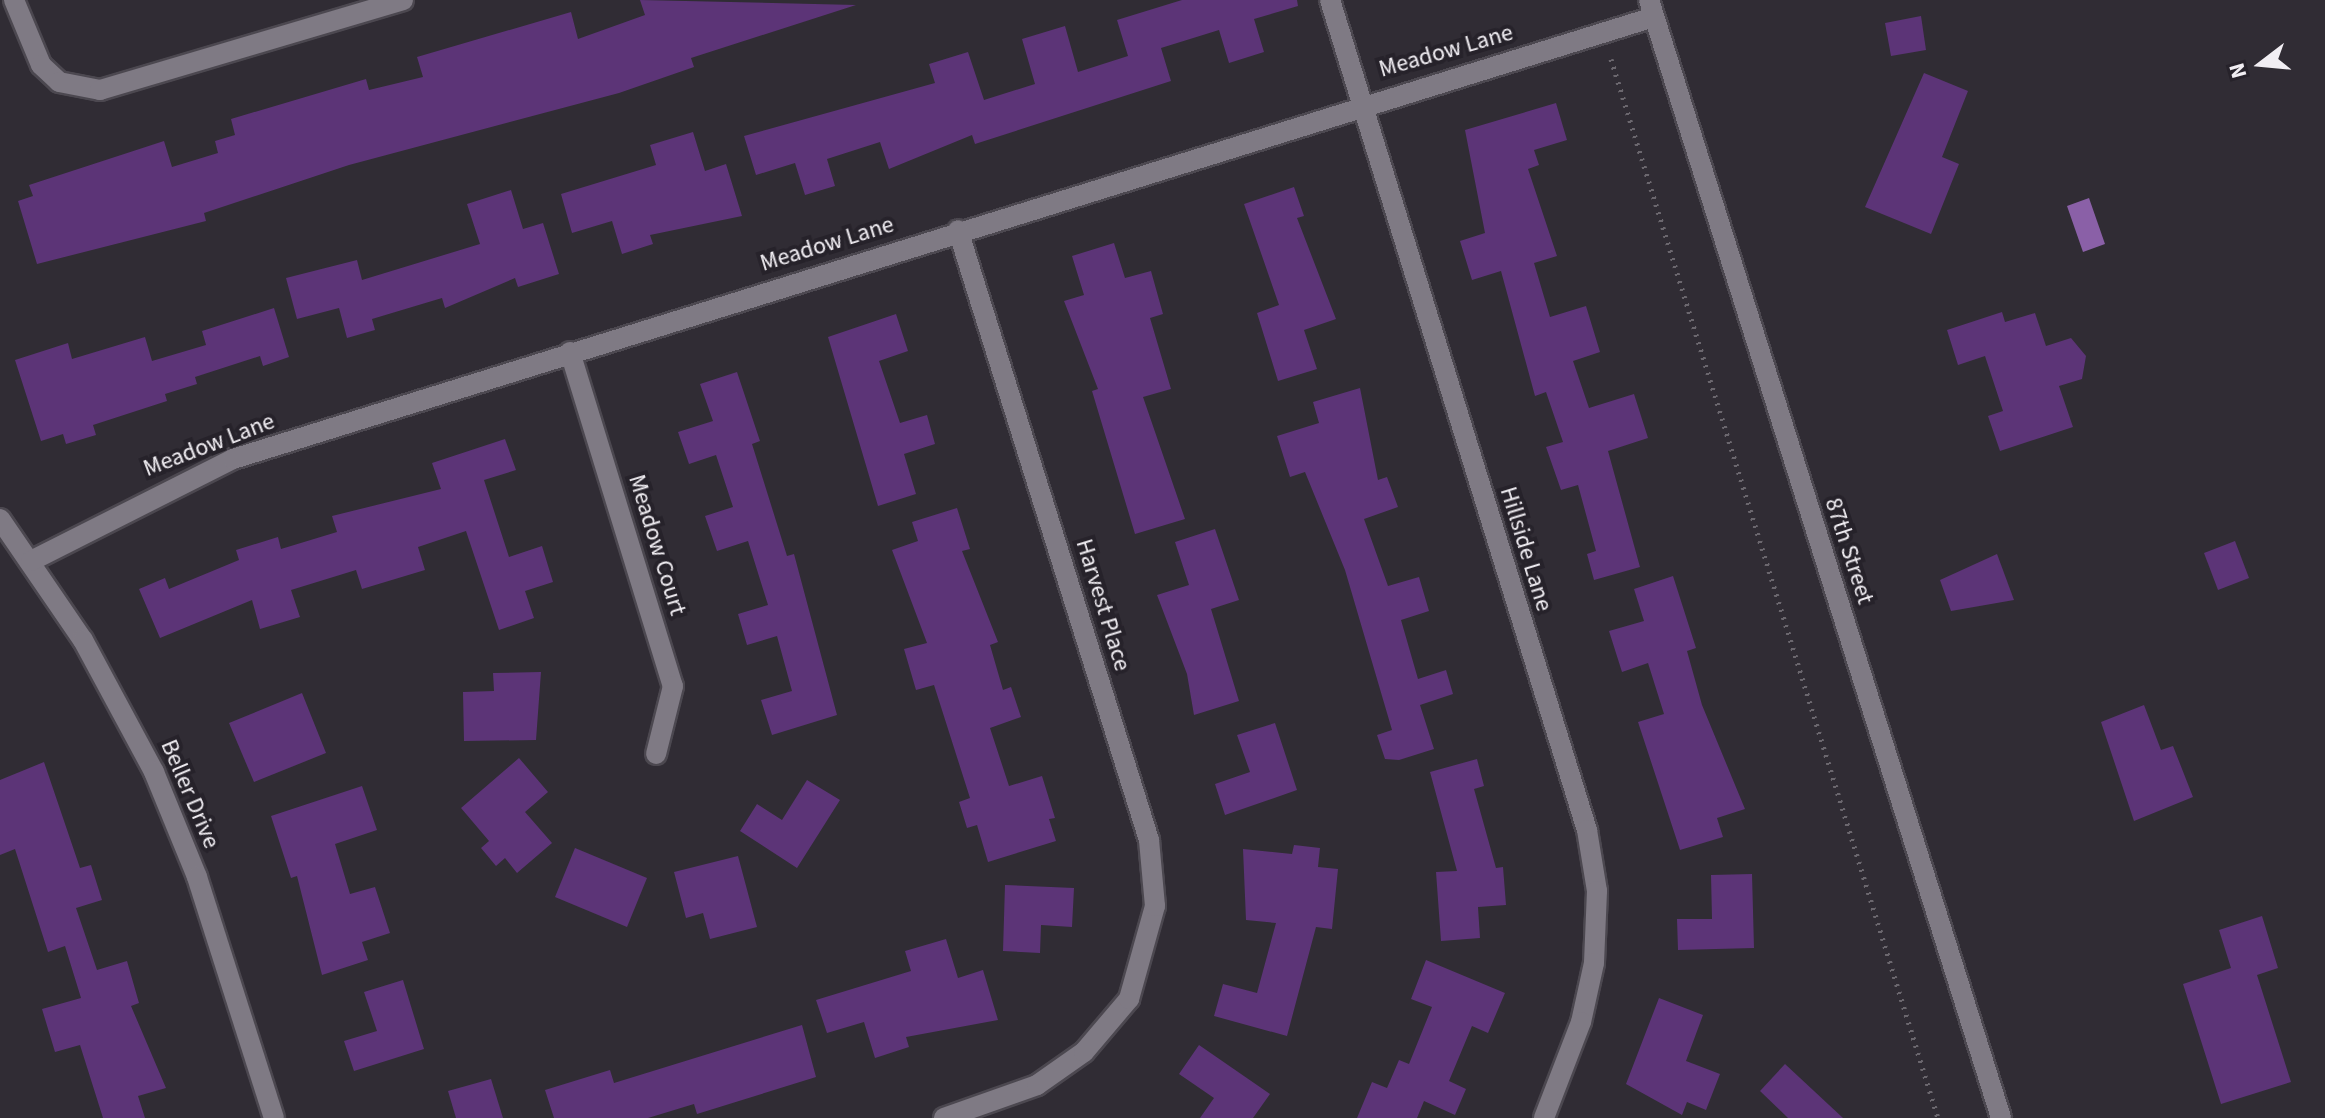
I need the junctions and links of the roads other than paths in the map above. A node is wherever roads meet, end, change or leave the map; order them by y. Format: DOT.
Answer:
graph roads {
  1 [pos="14,0"];
  2 [pos="403,0"];
  3 [pos="1330,0"];
  4 [pos="1651,8"];
  5 [pos="1361,103"];
  6 [pos="958,230"];
  7 [pos="570,352"];
  8 [pos="0,519"];
  9 [pos="31,561"];
  10 [pos="656,754"];
  11 [pos="274,1118"];
  12 [pos="944,1118"];
  13 [pos="1544,1118"];
  14 [pos="2001,1118"];
  1 -- 2 [label="street"];
  3 -- 5 [label="street, Hillside Lane"];
  4 -- 5 [label="street, Meadow Lane"];
  4 -- 14 [label="street, 87th Street"];
  5 -- 6 [label="street, Meadow Lane"];
  5 -- 13 [label="street, Hillside Lane"];
  6 -- 7 [label="street, Meadow Lane"];
  6 -- 12 [label="street, Harvest Place"];
  7 -- 9 [label="street, Meadow Lane"];
  7 -- 10 [label="street, Meadow Court"];
  8 -- 9 [label="street, Beller Drive"];
  9 -- 11 [label="street, Beller Drive"];
}
